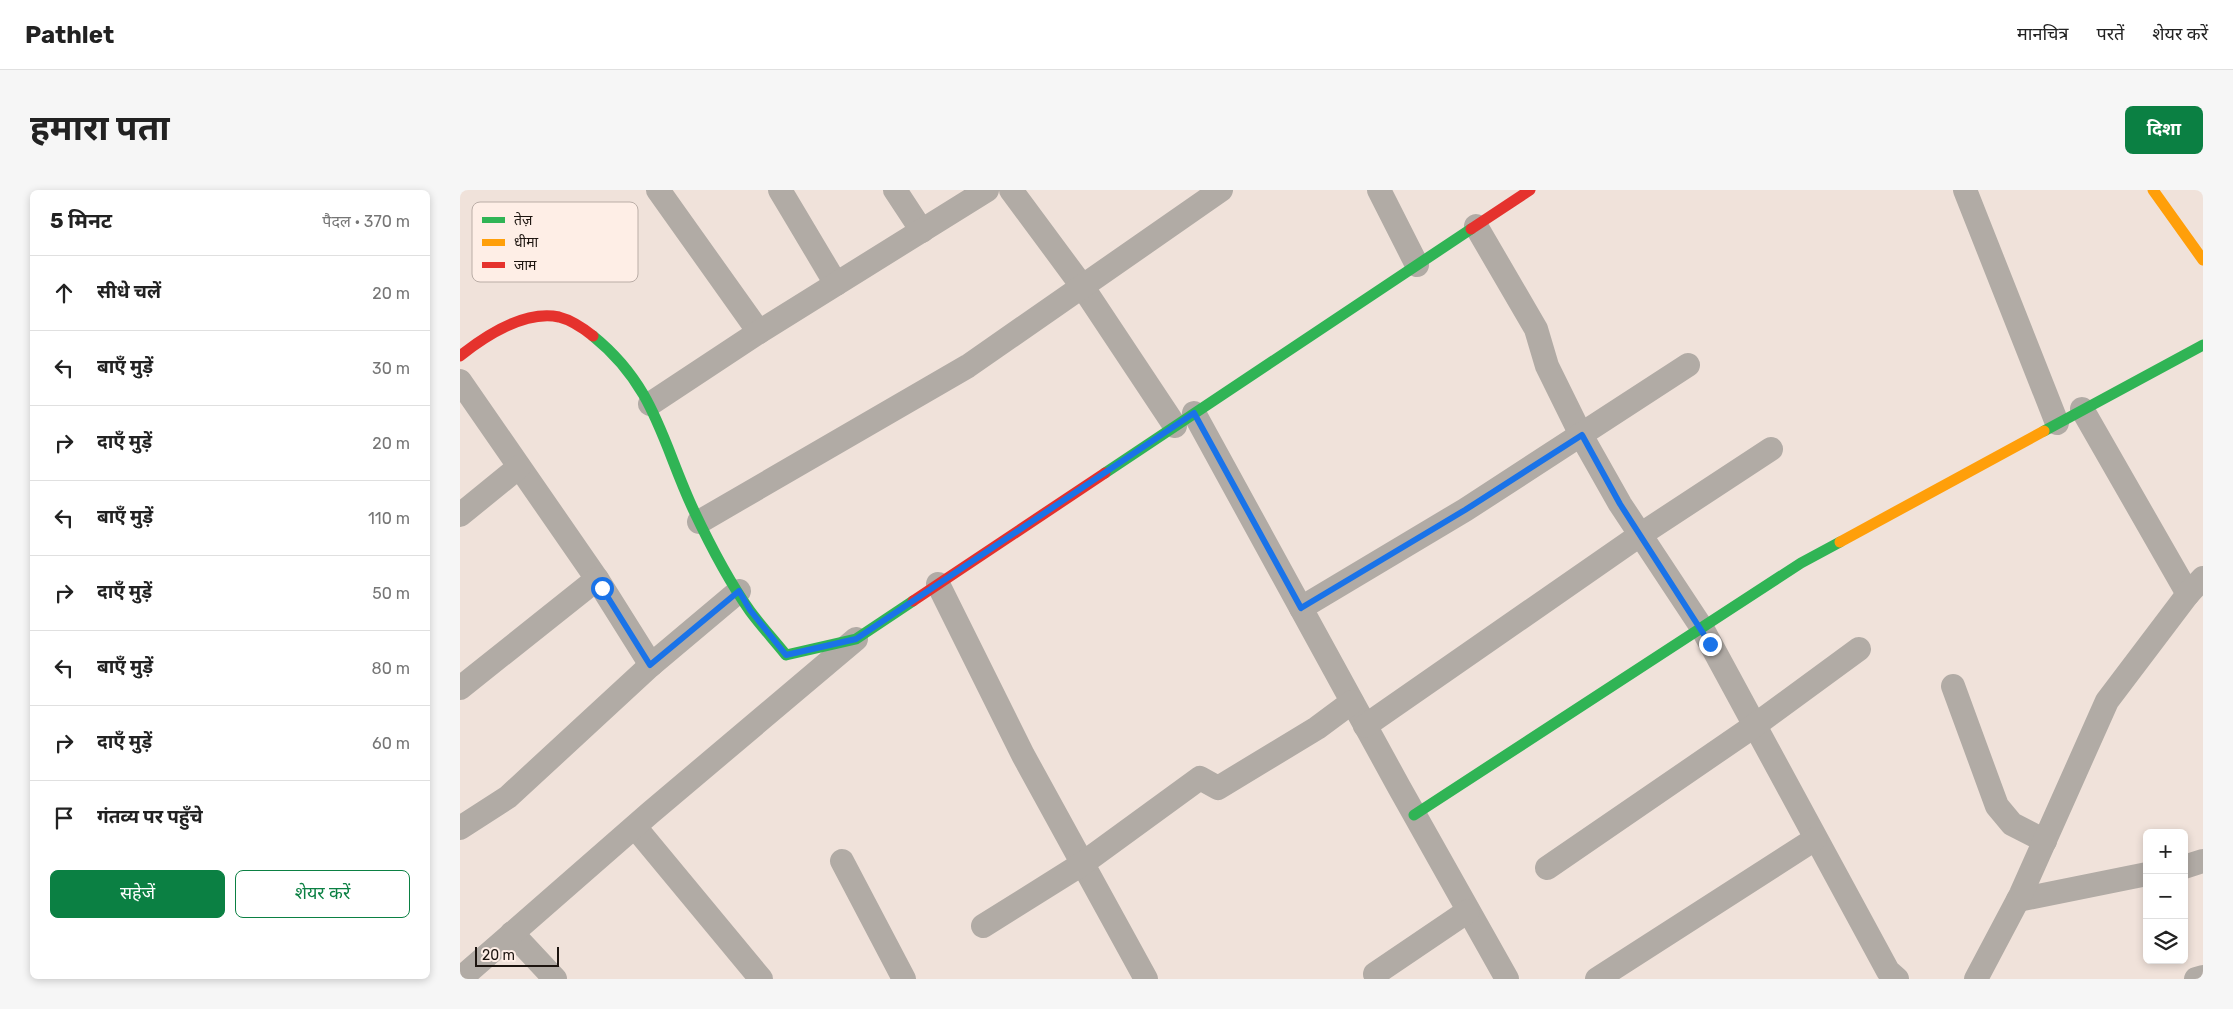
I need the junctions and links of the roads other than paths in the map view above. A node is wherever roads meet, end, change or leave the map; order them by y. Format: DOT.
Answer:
graph roads {
  1 [pos="658,190"];
  2 [pos="780,190"];
  3 [pos="895,190"];
  4 [pos="987,190"];
  5 [pos="1011,190"];
  6 [pos="1222,190"];
  7 [pos="1379,190"];
  8 [pos="1530,190"];
  9 [pos="1965,190"];
  10 [pos="2153,190"];
  11 [pos="1476,226"];
  12 [pos="922,232"];
  13 [pos="2203,260"];
  14 [pos="1417,265"];
  15 [pos="836,284"];
  16 [pos="1082,286"];
  17 [pos="759,332"];
  18 [pos="2203,345"];
  19 [pos="460,356"];
  20 [pos="1688,365"];
  21 [pos="460,381"];
  22 [pos="650,404"];
  23 [pos="2082,409"];
  24 [pos="1194,413"];
  25 [pos="2057,424"];
  26 [pos="1175,426"];
  27 [pos="1582,435"];
  28 [pos="1771,449"];
  29 [pos="519,467"];
  30 [pos="460,515"];
  31 [pos="699,522"];
  32 [pos="1640,535"];
  33 [pos="597,579"];
  34 [pos="938,584"];
  35 [pos="2195,586"];
  36 [pos="739,591"];
  37 [pos="1301,608"];
  38 [pos="1702,628"];
  39 [pos="856,639"];
  40 [pos="1859,649"];
  41 [pos="650,665"];
  42 [pos="1953,686"];
  43 [pos="460,688"];
  44 [pos="1352,702"];
  45 [pos="1365,726"];
  46 [pos="1754,726"];
  47 [pos="1414,815"];
  48 [pos="635,827"];
  49 [pos="460,828"];
  50 [pos="1815,839"];
  51 [pos="2045,841"];
  52 [pos="842,861"];
  53 [pos="2203,861"];
  54 [pos="1082,864"];
  55 [pos="2188,866"];
  56 [pos="1547,868"];
  57 [pos="2143,875"];
  58 [pos="2018,900"];
  59 [pos="1468,911"];
  60 [pos="983,926"];
  61 [pos="512,934"];
  62 [pos="1375,974"];
  63 [pos="2203,977"];
  64 [pos="460,979"];
  65 [pos="556,979"];
  66 [pos="761,979"];
  67 [pos="904,979"];
  68 [pos="1146,979"];
  69 [pos="1507,979"];
  70 [pos="1597,979"];
  71 [pos="1898,979"];
  72 [pos="1976,979"];
  73 [pos="2196,979"];
  1 -- 17 [label="street"];
  2 -- 15 [label="street"];
  3 -- 12 [label="street"];
  4 -- 12 [label="street"];
  5 -- 16 [label="street"];
  6 -- 16 [label="street"];
  7 -- 14 [label="street"];
  8 -- 11 [label="street"];
  9 -- 25 [label="street"];
  10 -- 13 [label="street"];
  11 -- 14 [label="street"];
  11 -- 27 [label="street"];
  12 -- 15 [label="street"];
  14 -- 24 [label="street"];
  15 -- 17 [label="street"];
  16 -- 26 [label="street"];
  16 -- 31 [label="street"];
  17 -- 22 [label="street"];
  18 -- 23 [label="street"];
  19 -- 22 [label="street"];
  20 -- 27 [label="street"];
  21 -- 29 [label="street"];
  22 -- 31 [label="street"];
  23 -- 25 [label="street"];
  23 -- 35 [label="street"];
  24 -- 26 [label="street"];
  24 -- 37 [label="street"];
  25 -- 38 [label="street"];
  26 -- 34 [label="street"];
  27 -- 32 [label="street"];
  27 -- 37 [label="street"];
  28 -- 32 [label="street"];
  29 -- 30 [label="street"];
  29 -- 33 [label="street"];
  31 -- 36 [label="street"];
  32 -- 38 [label="street"];
  32 -- 45 [label="street"];
  33 -- 41 [label="street"];
  33 -- 43 [label="street"];
  34 -- 39 [label="street"];
  34 -- 54 [label="street"];
  35 -- 51 [label="street"];
  36 -- 39 [label="street"];
  36 -- 41 [label="street"];
  37 -- 44 [label="street"];
  38 -- 46 [label="street"];
  38 -- 47 [label="street"];
  39 -- 48 [label="street"];
  40 -- 46 [label="street"];
  41 -- 49 [label="street"];
  42 -- 51 [label="street"];
  44 -- 45 [label="street"];
  44 -- 54 [label="street"];
  45 -- 47 [label="street"];
  46 -- 50 [label="street"];
  46 -- 56 [label="street"];
  47 -- 59 [label="street"];
  48 -- 61 [label="street"];
  48 -- 66 [label="street"];
  50 -- 70 [label="street"];
  50 -- 71 [label="street"];
  51 -- 58 [label="street"];
  52 -- 67 [label="street"];
  53 -- 55 [label="street"];
  54 -- 60 [label="street"];
  54 -- 68 [label="street"];
  57 -- 58 [label="street"];
  58 -- 72 [label="street"];
  59 -- 62 [label="street"];
  59 -- 69 [label="street"];
  61 -- 64 [label="street"];
  61 -- 65 [label="street"];
  63 -- 73 [label="street"];
}
